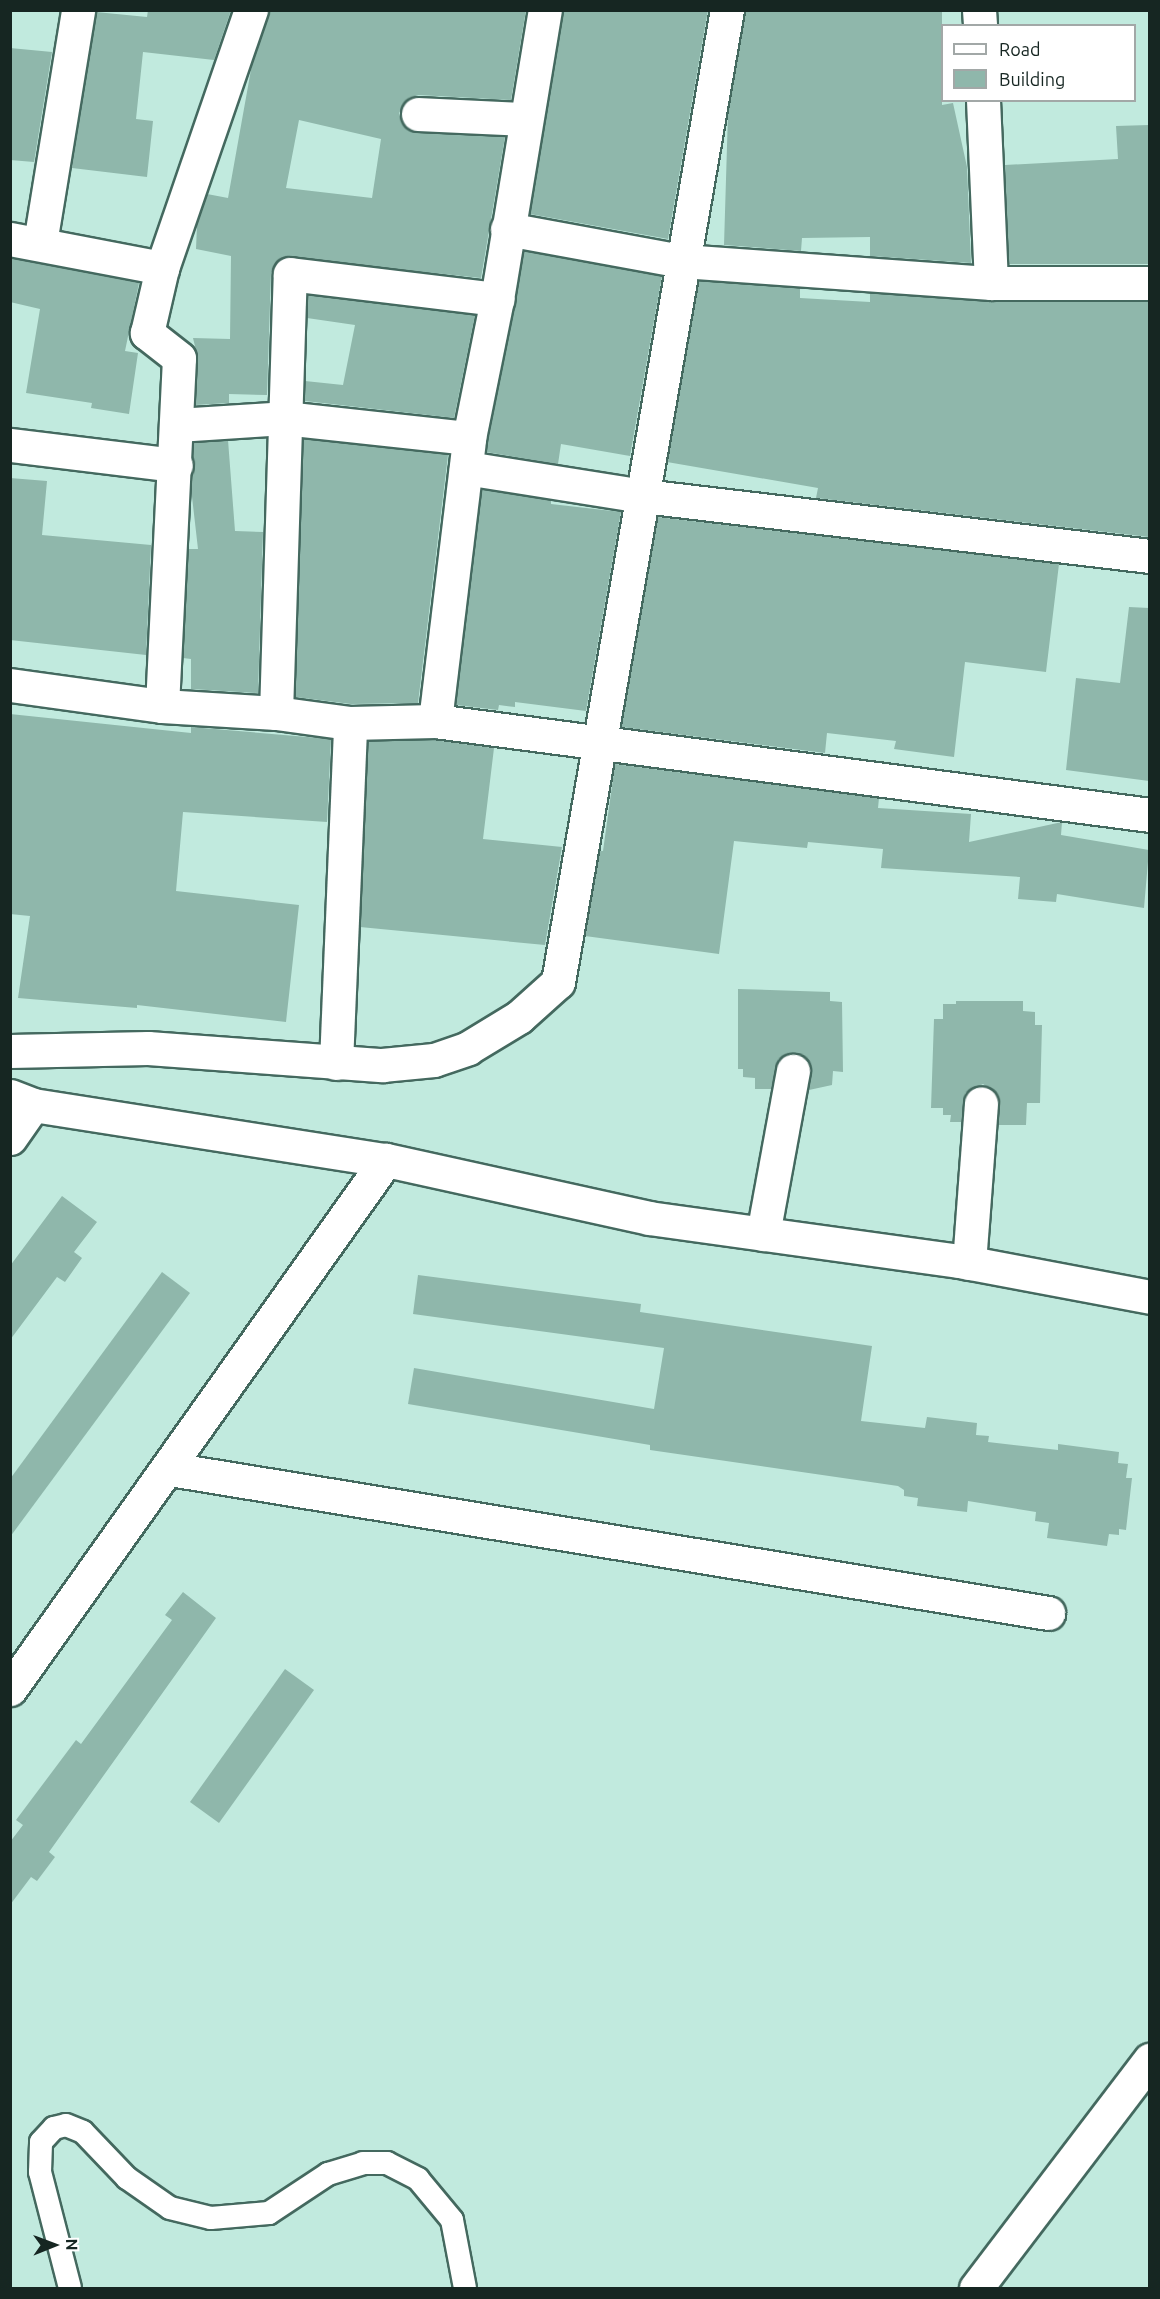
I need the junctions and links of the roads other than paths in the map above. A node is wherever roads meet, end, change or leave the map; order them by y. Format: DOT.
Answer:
graph roads {
  1 [pos="78,10"];
  2 [pos="251,10"];
  3 [pos="545,10"];
  4 [pos="727,10"];
  5 [pos="983,102"];
  6 [pos="418,114"];
  7 [pos="526,119"];
  8 [pos="507,230"];
  9 [pos="25,241"];
  10 [pos="682,261"];
  11 [pos="162,268"];
  12 [pos="991,283"];
  13 [pos="1149,283"];
  14 [pos="497,299"];
  15 [pos="284,418"];
  16 [pos="177,424"];
  17 [pos="10,446"];
  18 [pos="468,453"];
  19 [pos="176,465"];
  20 [pos="643,496"];
  21 [pos="1149,556"];
  22 [pos="10,685"];
  23 [pos="162,706"];
  24 [pos="276,713"];
  25 [pos="435,721"];
  26 [pos="350,723"];
  27 [pos="599,744"];
  28 [pos="1149,814"];
  29 [pos="10,1051"];
  30 [pos="336,1064"];
  31 [pos="793,1071"];
  32 [pos="22,1100"];
  33 [pos="981,1104"];
  34 [pos="10,1138"];
  35 [pos="386,1160"];
  36 [pos="763,1234"];
  37 [pos="969,1263"];
  38 [pos="1149,1297"];
  39 [pos="170,1469"];
  40 [pos="1048,1613"];
  41 [pos="10,1689"];
  42 [pos="1149,2060"];
  43 [pos="70,2289"];
  44 [pos="465,2289"];
  45 [pos="976,2289"];
  1 -- 9 [label="street"];
  2 -- 11 [label="street"];
  3 -- 7 [label="street"];
  4 -- 10 [label="street"];
  5 -- 12 [label="street"];
  6 -- 7 [label="street"];
  7 -- 8 [label="street"];
  8 -- 10 [label="street"];
  8 -- 14 [label="street"];
  9 -- 11 [label="street"];
  10 -- 12 [label="street"];
  10 -- 20 [label="street"];
  11 -- 16 [label="street"];
  12 -- 13 [label="street"];
  14 -- 15 [label="street"];
  14 -- 18 [label="street"];
  15 -- 16 [label="street"];
  15 -- 18 [label="street"];
  15 -- 24 [label="street"];
  16 -- 19 [label="street"];
  17 -- 19 [label="street"];
  18 -- 20 [label="street"];
  18 -- 25 [label="street"];
  19 -- 23 [label="street"];
  20 -- 21 [label="street"];
  20 -- 27 [label="street"];
  22 -- 23 [label="street"];
  23 -- 24 [label="street"];
  24 -- 26 [label="street"];
  25 -- 26 [label="street"];
  25 -- 27 [label="street"];
  26 -- 30 [label="street"];
  27 -- 28 [label="street"];
  27 -- 30 [label="street"];
  29 -- 30 [label="street"];
  31 -- 36 [label="street"];
  32 -- 34 [label="street"];
  32 -- 35 [label="street"];
  33 -- 37 [label="street"];
  35 -- 36 [label="street"];
  35 -- 39 [label="street"];
  36 -- 37 [label="street"];
  37 -- 38 [label="street"];
  39 -- 40 [label="street"];
  39 -- 41 [label="street"];
  42 -- 45 [label="street"];
  43 -- 44 [label="lane"];
}
